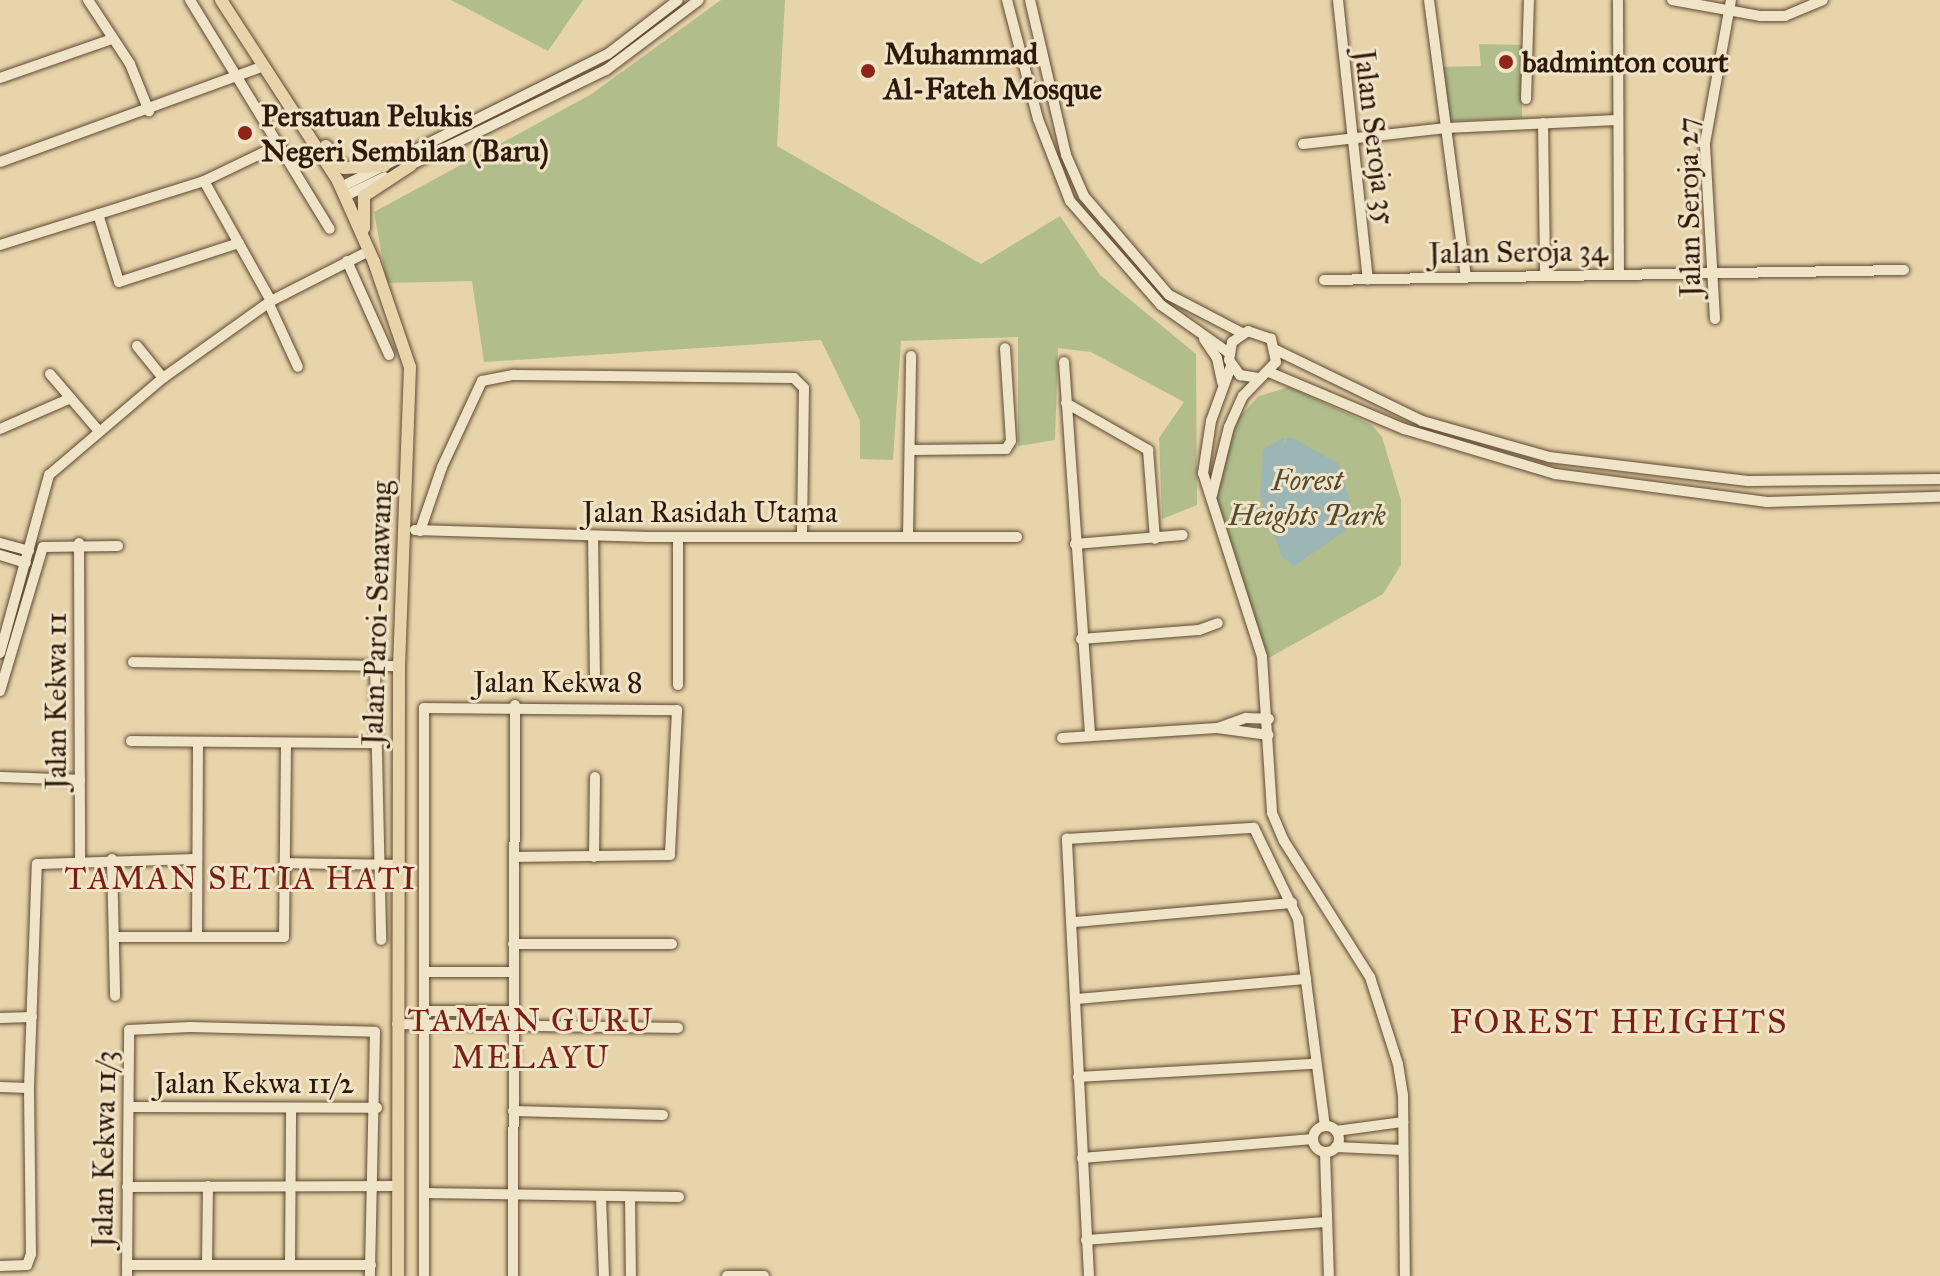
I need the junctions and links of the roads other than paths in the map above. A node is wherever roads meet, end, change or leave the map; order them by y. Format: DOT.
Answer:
graph roads {
  1 [pos="88,0"];
  2 [pos="190,0"];
  3 [pos="221,0"];
  4 [pos="678,0"];
  5 [pos="699,0"];
  6 [pos="1007,0"];
  7 [pos="1030,0"];
  8 [pos="1338,0"];
  9 [pos="1429,0"];
  10 [pos="1529,0"];
  11 [pos="1618,0"];
  12 [pos="1672,0"];
  13 [pos="1823,0"];
  14 [pos="1730,5"];
  15 [pos="112,39"];
  16 [pos="264,66"];
  17 [pos="0,78"];
  18 [pos="239,79"];
  19 [pos="1526,99"];
  20 [pos="149,111"];
  21 [pos="293,112"];
  22 [pos="1617,120"];
  23 [pos="1543,123"];
  24 [pos="1446,128"];
  25 [pos="1352,141"];
  26 [pos="281,144"];
  27 [pos="1303,144"];
  28 [pos="0,162"];
  29 [pos="411,165"];
  30 [pos="384,166"];
  31 [pos="204,181"];
  32 [pos="343,191"];
  33 [pos="98,214"];
  34 [pos="330,229"];
  35 [pos="239,243"];
  36 [pos="0,245"];
  37 [pos="372,256"];
  38 [pos="347,261"];
  39 [pos="1904,270"];
  40 [pos="1714,273"];
  41 [pos="1619,274"];
  42 [pos="1545,275"];
  43 [pos="1466,277"];
  44 [pos="1368,279"];
  45 [pos="1324,280"];
  46 [pos="270,302"];
  47 [pos="1715,319"];
  48 [pos="1193,327"];
  49 [pos="1242,333"];
  50 [pos="137,346"];
  51 [pos="1005,348"];
  52 [pos="1276,350"];
  53 [pos="1229,353"];
  54 [pos="389,355"];
  55 [pos="911,356"];
  56 [pos="1064,362"];
  57 [pos="1231,366"];
  58 [pos="298,367"];
  59 [pos="1269,372"];
  60 [pos="50,374"];
  61 [pos="163,378"];
  62 [pos="1258,378"];
  63 [pos="1222,388"];
  64 [pos="71,398"];
  65 [pos="1066,403"];
  66 [pos="0,429"];
  67 [pos="98,430"];
  68 [pos="912,450"];
  69 [pos="1940,479"];
  70 [pos="1940,497"];
  71 [pos="1910,500"];
  72 [pos="1211,501"];
  73 [pos="1940,507"];
  74 [pos="402,530"];
  75 [pos="420,531"];
  76 [pos="1183,535"];
  77 [pos="593,536"];
  78 [pos="908,536"];
  79 [pos="678,537"];
  80 [pos="802,537"];
  81 [pos="1017,537"];
  82 [pos="1155,539"];
  83 [pos="0,543"];
  84 [pos="79,543"];
  85 [pos="1075,544"];
  86 [pos="118,546"];
  87 [pos="29,551"];
  88 [pos="0,555"];
  89 [pos="26,563"];
  90 [pos="1218,623"];
  91 [pos="1081,639"];
  92 [pos="0,653"];
  93 [pos="133,662"];
  94 [pos="375,666"];
  95 [pos="399,666"];
  96 [pos="595,683"];
  97 [pos="678,685"];
  98 [pos="0,691"];
  99 [pos="515,705"];
  100 [pos="1269,719"];
  101 [pos="1217,728"];
  102 [pos="1269,735"];
  103 [pos="1090,736"];
  104 [pos="1062,738"];
  105 [pos="131,741"];
  106 [pos="198,742"];
  107 [pos="286,743"];
  108 [pos="377,743"];
  109 [pos="0,777"];
  110 [pos="595,777"];
  111 [pos="80,780"];
  112 [pos="514,857"];
  113 [pos="594,857"];
  114 [pos="80,859"];
  115 [pos="112,859"];
  116 [pos="197,859"];
  117 [pos="285,863"];
  118 [pos="379,864"];
  119 [pos="398,865"];
  120 [pos="1292,903"];
  121 [pos="1074,922"];
  122 [pos="114,937"];
  123 [pos="197,937"];
  124 [pos="381,940"];
  125 [pos="513,944"];
  126 [pos="672,944"];
  127 [pos="425,972"];
  128 [pos="513,972"];
  129 [pos="1306,979"];
  130 [pos="115,996"];
  131 [pos="1076,999"];
  132 [pos="425,1011"];
  133 [pos="513,1011"];
  134 [pos="32,1017"];
  135 [pos="0,1018"];
  136 [pos="397,1024"];
  137 [pos="425,1025"];
  138 [pos="513,1025"];
  139 [pos="678,1028"];
  140 [pos="1314,1064"];
  141 [pos="1078,1077"];
  142 [pos="0,1087"];
  143 [pos="29,1088"];
  144 [pos="130,1107"];
  145 [pos="291,1108"];
  146 [pos="377,1108"];
  147 [pos="513,1111"];
  148 [pos="663,1115"];
  149 [pos="1403,1122"];
  150 [pos="1325,1126"];
  151 [pos="1336,1131"];
  152 [pos="1313,1139"];
  153 [pos="1336,1147"];
  154 [pos="1403,1150"];
  155 [pos="1325,1152"];
  156 [pos="1082,1158"];
  157 [pos="208,1186"];
  158 [pos="395,1186"];
  159 [pos="127,1187"];
  160 [pos="291,1187"];
  161 [pos="375,1187"];
  162 [pos="424,1193"];
  163 [pos="513,1196"];
  164 [pos="630,1197"];
  165 [pos="679,1197"];
  166 [pos="601,1198"];
  167 [pos="1323,1222"];
  168 [pos="1086,1240"];
  169 [pos="207,1265"];
  170 [pos="290,1265"];
  171 [pos="0,1266"];
  172 [pos="127,1270"];
  173 [pos="370,1270"];
  174 [pos="398,1276"];
  175 [pos="424,1276"];
  176 [pos="513,1276"];
  177 [pos="604,1276"];
  178 [pos="631,1276"];
  179 [pos="727,1276"];
  180 [pos="764,1276"];
  181 [pos="1089,1276"];
  182 [pos="1329,1276"];
  183 [pos="1405,1276"];
  1 -- 15 [label="street"];
  2 -- 18 [label="street"];
  3 -- 16 [label="main road, Jalan Paroi-Senawang"];
  4 -- 30 [label="street"];
  5 -- 29 [label="street"];
  6 -- 48 [label="street"];
  7 -- 49 [label="street"];
  8 -- 25 [label="street, Jalan Seroja 35"];
  9 -- 24 [label="street"];
  10 -- 19 [label="street"];
  11 -- 22 [label="street"];
  12 -- 14 [label="street"];
  13 -- 14 [label="street"];
  14 -- 40 [label="street, Jalan Seroja 27"];
  15 -- 17 [label="street"];
  15 -- 20 [label="street"];
  16 -- 18 [label="street"];
  16 -- 21 [label="main road, Jalan Paroi-Senawang"];
  18 -- 20 [label="street"];
  18 -- 26 [label="street"];
  20 -- 28 [label="street"];
  21 -- 30 [label="main road"];
  21 -- 32 [label="main road, Jalan Paroi-Senawang"];
  22 -- 23 [label="street"];
  22 -- 41 [label="street"];
  23 -- 24 [label="street"];
  23 -- 42 [label="street"];
  24 -- 25 [label="street"];
  24 -- 43 [label="street"];
  25 -- 27 [label="street"];
  25 -- 44 [label="street, Jalan Seroja 35"];
  26 -- 31 [label="street"];
  26 -- 34 [label="street"];
  29 -- 32 [label="street"];
  29 -- 37 [label="main road"];
  30 -- 32 [label="street"];
  31 -- 33 [label="street"];
  31 -- 35 [label="street"];
  32 -- 37 [label="main road, Jalan Paroi-Senawang"];
  33 -- 35 [label="street"];
  33 -- 36 [label="street"];
  35 -- 46 [label="street"];
  37 -- 38 [label="street"];
  37 -- 74 [label="main road, Jalan Paroi-Senawang"];
  38 -- 46 [label="street"];
  38 -- 54 [label="street"];
  39 -- 40 [label="street, Jalan Seroja 34"];
  40 -- 41 [label="street, Jalan Seroja 34"];
  40 -- 47 [label="street, Jalan Seroja 27"];
  41 -- 42 [label="street, Jalan Seroja 34"];
  42 -- 43 [label="street, Jalan Seroja 34"];
  43 -- 44 [label="street, Jalan Seroja 34"];
  44 -- 45 [label="street, Jalan Seroja 34"];
  46 -- 58 [label="street"];
  46 -- 61 [label="street"];
  48 -- 53 [label="street"];
  48 -- 63 [label="street"];
  49 -- 52 [label="street"];
  49 -- 53 [label="street"];
  50 -- 61 [label="street"];
  51 -- 68 [label="street"];
  52 -- 59 [label="street"];
  52 -- 69 [label="street"];
  53 -- 57 [label="street"];
  55 -- 68 [label="street"];
  56 -- 65 [label="street"];
  57 -- 62 [label="street"];
  57 -- 63 [label="street"];
  59 -- 62 [label="street"];
  59 -- 71 [label="street"];
  60 -- 64 [label="street"];
  61 -- 67 [label="street"];
  62 -- 72 [label="street"];
  63 -- 72 [label="street"];
  64 -- 66 [label="street"];
  64 -- 67 [label="street"];
  65 -- 82 [label="street"];
  65 -- 85 [label="street"];
  67 -- 87 [label="street"];
  68 -- 78 [label="street"];
  70 -- 71 [label="street"];
  71 -- 73 [label="street"];
  72 -- 100 [label="street"];
  74 -- 75 [label="street, Jalan Rasidah Utama"];
  74 -- 95 [label="main road, Jalan Paroi-Senawang"];
  75 -- 77 [label="street, Jalan Rasidah Utama"];
  75 -- 80 [label="street"];
  76 -- 82 [label="street"];
  77 -- 79 [label="street, Jalan Rasidah Utama"];
  77 -- 96 [label="street"];
  78 -- 80 [label="street, Jalan Rasidah Utama"];
  78 -- 81 [label="street, Jalan Rasidah Utama"];
  79 -- 80 [label="street, Jalan Rasidah Utama"];
  79 -- 97 [label="street"];
  82 -- 85 [label="street"];
  83 -- 87 [label="street"];
  84 -- 86 [label="street"];
  84 -- 98 [label="street"];
  84 -- 111 [label="street, Jalan Kekwa 11"];
  85 -- 91 [label="street"];
  87 -- 89 [label="street"];
  88 -- 89 [label="street"];
  89 -- 92 [label="street"];
  90 -- 91 [label="street"];
  91 -- 103 [label="street"];
  93 -- 94 [label="street"];
  94 -- 95 [label="street"];
  94 -- 108 [label="street"];
  95 -- 119 [label="main road, Jalan Paroi-Senawang"];
  99 -- 112 [label="street"];
  99 -- 113 [label="street, Jalan Kekwa 8"];
  99 -- 127 [label="street, Jalan Kekwa 8"];
  100 -- 101 [label="street"];
  100 -- 102 [label="street"];
  101 -- 102 [label="street"];
  101 -- 103 [label="street"];
  102 -- 149 [label="street"];
  103 -- 104 [label="street"];
  105 -- 106 [label="street"];
  106 -- 107 [label="street"];
  106 -- 116 [label="street"];
  107 -- 108 [label="street"];
  107 -- 117 [label="street"];
  108 -- 118 [label="street"];
  109 -- 111 [label="street"];
  110 -- 113 [label="street"];
  111 -- 114 [label="street, Jalan Kekwa 11"];
  112 -- 113 [label="street, Jalan Kekwa 8"];
  112 -- 125 [label="street"];
  114 -- 115 [label="street"];
  114 -- 134 [label="street"];
  115 -- 116 [label="street"];
  115 -- 122 [label="street"];
  116 -- 123 [label="street"];
  117 -- 118 [label="street"];
  117 -- 123 [label="street"];
  118 -- 119 [label="street"];
  118 -- 124 [label="street"];
  119 -- 136 [label="main road, Jalan Paroi-Senawang"];
  120 -- 121 [label="street"];
  120 -- 121 [label="street"];
  120 -- 129 [label="street"];
  121 -- 131 [label="street"];
  122 -- 123 [label="street"];
  122 -- 130 [label="street"];
  125 -- 126 [label="street"];
  125 -- 128 [label="street"];
  127 -- 128 [label="street"];
  127 -- 132 [label="street"];
  128 -- 133 [label="street"];
  129 -- 131 [label="street"];
  129 -- 140 [label="street"];
  131 -- 141 [label="street"];
  132 -- 133 [label="street"];
  132 -- 137 [label="street"];
  133 -- 138 [label="street"];
  134 -- 135 [label="street"];
  134 -- 143 [label="street"];
  136 -- 137 [label="street"];
  136 -- 158 [label="main road, Jalan Paroi-Senawang"];
  137 -- 138 [label="street"];
  137 -- 162 [label="street"];
  138 -- 139 [label="street"];
  138 -- 147 [label="street"];
  140 -- 141 [label="street"];
  140 -- 150 [label="street"];
  141 -- 156 [label="street"];
  142 -- 143 [label="street"];
  143 -- 171 [label="street"];
  144 -- 145 [label="street, Jalan Kekwa 11/2"];
  144 -- 146 [label="street, Jalan Kekwa 11/3"];
  144 -- 159 [label="street, Jalan Kekwa 11/3"];
  145 -- 146 [label="street, Jalan Kekwa 11/2"];
  145 -- 160 [label="street"];
  146 -- 161 [label="street"];
  147 -- 148 [label="street"];
  147 -- 163 [label="street"];
  149 -- 151 [label="street"];
  149 -- 154 [label="street"];
  150 -- 151 [label="street"];
  150 -- 152 [label="street"];
  151 -- 153 [label="street"];
  152 -- 155 [label="street"];
  152 -- 156 [label="street"];
  153 -- 154 [label="street"];
  153 -- 155 [label="street"];
  154 -- 183 [label="street"];
  155 -- 167 [label="street"];
  156 -- 168 [label="street"];
  157 -- 159 [label="street"];
  157 -- 160 [label="street"];
  157 -- 169 [label="street"];
  158 -- 161 [label="street"];
  158 -- 174 [label="main road, Jalan Paroi-Senawang"];
  159 -- 172 [label="street, Jalan Kekwa 11/3"];
  160 -- 161 [label="street"];
  160 -- 170 [label="street"];
  161 -- 173 [label="street"];
  162 -- 163 [label="street"];
  162 -- 175 [label="street"];
  163 -- 166 [label="street"];
  163 -- 176 [label="street"];
  164 -- 165 [label="street"];
  164 -- 166 [label="street"];
  164 -- 178 [label="street"];
  166 -- 177 [label="street"];
  167 -- 168 [label="street"];
  167 -- 182 [label="street"];
  168 -- 181 [label="street"];
  169 -- 170 [label="street"];
  169 -- 172 [label="street"];
  170 -- 173 [label="street"];
  179 -- 180 [label="street"];
}
